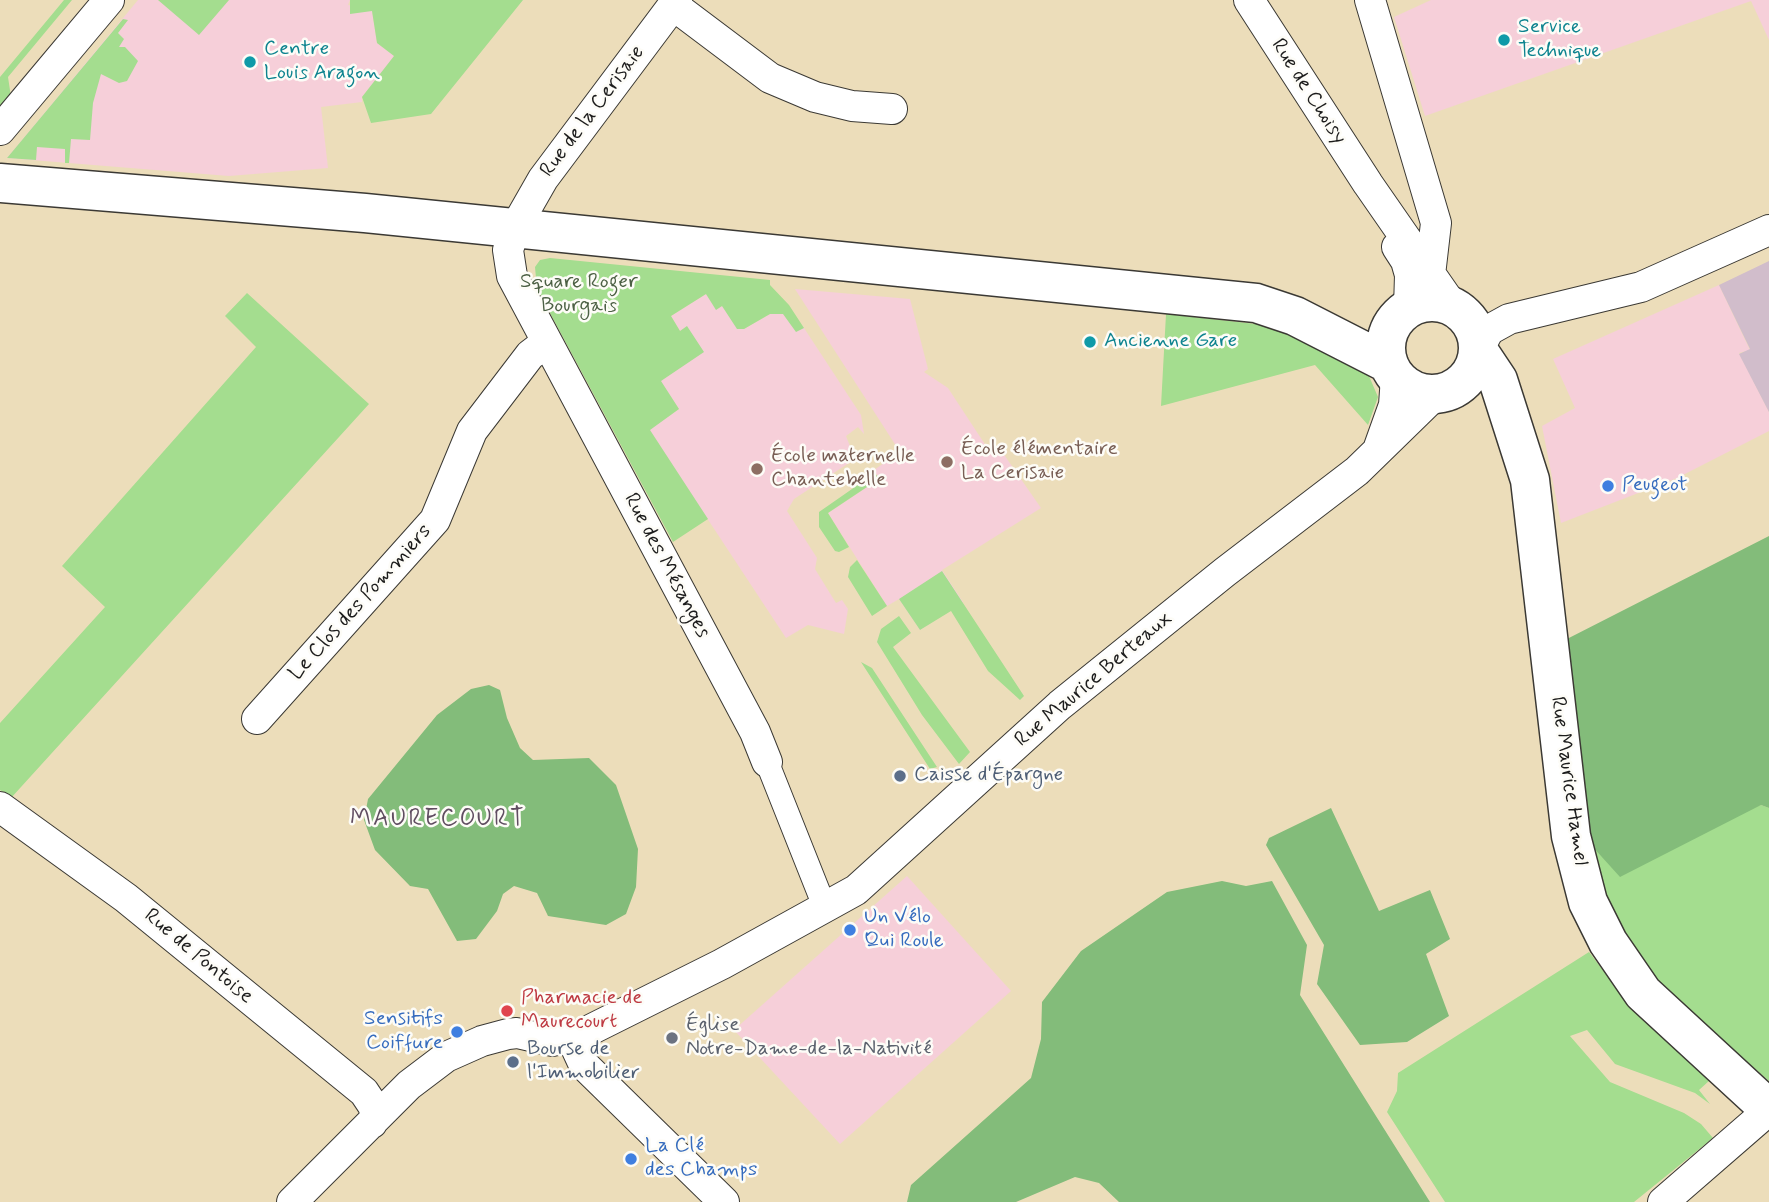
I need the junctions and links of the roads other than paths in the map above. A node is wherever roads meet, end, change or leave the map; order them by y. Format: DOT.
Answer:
graph roads {
  1 [pos="109,0"];
  2 [pos="1249,0"];
  3 [pos="1370,0"];
  4 [pos="675,3"];
  5 [pos="892,108"];
  6 [pos="0,130"];
  7 [pos="0,183"];
  8 [pos="1433,217"];
  9 [pos="515,229"];
  10 [pos="1769,230"];
  11 [pos="1406,250"];
  12 [pos="1430,275"];
  13 [pos="1459,311"];
  14 [pos="1402,314"];
  15 [pos="1295,316"];
  16 [pos="1509,319"];
  17 [pos="547,342"];
  18 [pos="1478,350"];
  19 [pos="1392,370"];
  20 [pos="1446,390"];
  21 [pos="1516,428"];
  22 [pos="1376,455"];
  23 [pos="257,719"];
  24 [pos="767,762"];
  25 [pos="0,807"];
  26 [pos="825,908"];
  27 [pos="584,1034"];
  28 [pos="446,1057"];
  29 [pos="350,1080"];
  30 [pos="1769,1110"];
  31 [pos="372,1123"];
  32 [pos="704,1194"];
  33 [pos="292,1202"];
  34 [pos="1663,1202"];
  1 -- 6 [label="street"];
  2 -- 11 [label="street, Rue de Choisy"];
  3 -- 8 [label="street"];
  4 -- 5 [label="street"];
  4 -- 9 [label="street, Rue de la Cerisaie"];
  7 -- 9 [label="main road"];
  8 -- 11 [label="street"];
  8 -- 12 [label="street"];
  9 -- 15 [label="main road"];
  9 -- 17 [label="street, Rue des Mésanges"];
  10 -- 16 [label="street"];
  11 -- 12 [label="street, Rue de Choisy"];
  11 -- 14 [label="street, Rue de Choisy"];
  12 -- 13 [label="street, Rue de Choisy"];
  13 -- 14 [label="main road"];
  13 -- 16 [label="street"];
  13 -- 18 [label="main road"];
  14 -- 15 [label="main road"];
  14 -- 19 [label="main road"];
  15 -- 19 [label="main road"];
  16 -- 18 [label="street"];
  17 -- 23 [label="street, Le Clos des Pommiers"];
  17 -- 24 [label="street, Rue des Mésanges"];
  18 -- 20 [label="main road"];
  18 -- 21 [label="main road, Rue Maurice Hamel"];
  19 -- 20 [label="main road"];
  19 -- 22 [label="street"];
  20 -- 21 [label="main road, Rue Maurice Hamel"];
  20 -- 22 [label="street, Rue Maurice Berteaux"];
  21 -- 30 [label="main road, Rue Maurice Hamel"];
  22 -- 26 [label="street, Rue Maurice Berteaux"];
  24 -- 26 [label="street, Rue des Mésanges"];
  25 -- 29 [label="street, Rue de Pontoise"];
  26 -- 27 [label="street, Rue Maurice Berteaux"];
  27 -- 28 [label="street"];
  27 -- 32 [label="street"];
  28 -- 29 [label="street"];
  28 -- 31 [label="street"];
  29 -- 31 [label="street, Rue de Pontoise"];
  30 -- 34 [label="street"];
  31 -- 33 [label="street"];
}
